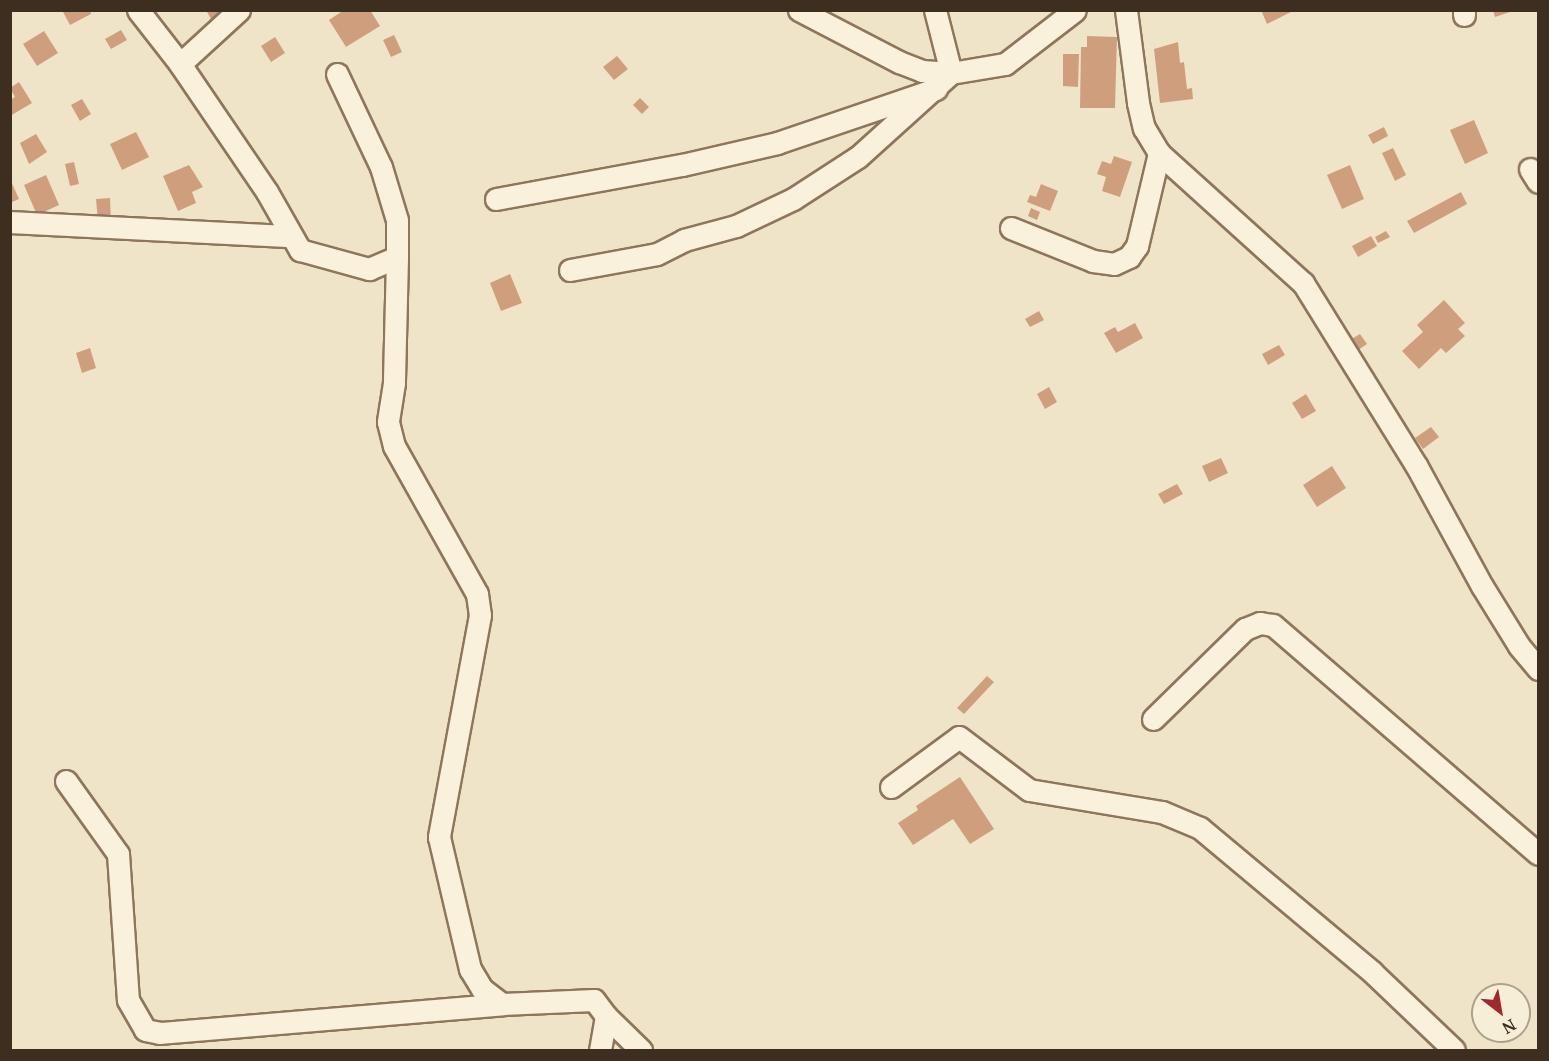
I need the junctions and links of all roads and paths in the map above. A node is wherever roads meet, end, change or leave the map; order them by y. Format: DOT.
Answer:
graph roads {
  1 [pos="138,10"];
  2 [pos="239,10"];
  3 [pos="799,10"];
  4 [pos="935,10"];
  5 [pos="1075,10"];
  6 [pos="1126,10"];
  7 [pos="180,64"];
  8 [pos="337,74"];
  9 [pos="951,74"];
  10 [pos="936,88"];
  11 [pos="1159,153"];
  12 [pos="496,199"];
  13 [pos="10,222"];
  14 [pos="1011,228"];
  15 [pos="291,236"];
  16 [pos="397,256"];
  17 [pos="570,270"];
  18 [pos="1539,669"];
  19 [pos="1153,719"];
  20 [pos="66,781"];
  21 [pos="891,787"];
  22 [pos="1539,854"];
  23 [pos="502,1004"];
  24 [pos="606,1016"];
  25 [pos="600,1050"];
  26 [pos="641,1050"];
  27 [pos="1454,1050"];
  1 -- 7 [label="street"];
  2 -- 7 [label="street"];
  3 -- 9 [label="street"];
  4 -- 9 [label="street"];
  5 -- 9 [label="street"];
  6 -- 11 [label="street"];
  7 -- 15 [label="street"];
  8 -- 16 [label="street"];
  9 -- 10 [label="street"];
  10 -- 12 [label="street"];
  10 -- 17 [label="street"];
  11 -- 14 [label="street"];
  11 -- 18 [label="street"];
  13 -- 15 [label="street"];
  15 -- 16 [label="street"];
  16 -- 23 [label="street"];
  19 -- 22 [label="street"];
  20 -- 23 [label="street"];
  21 -- 27 [label="street"];
  23 -- 24 [label="street"];
  24 -- 25 [label="street"];
  24 -- 26 [label="street"];
}
